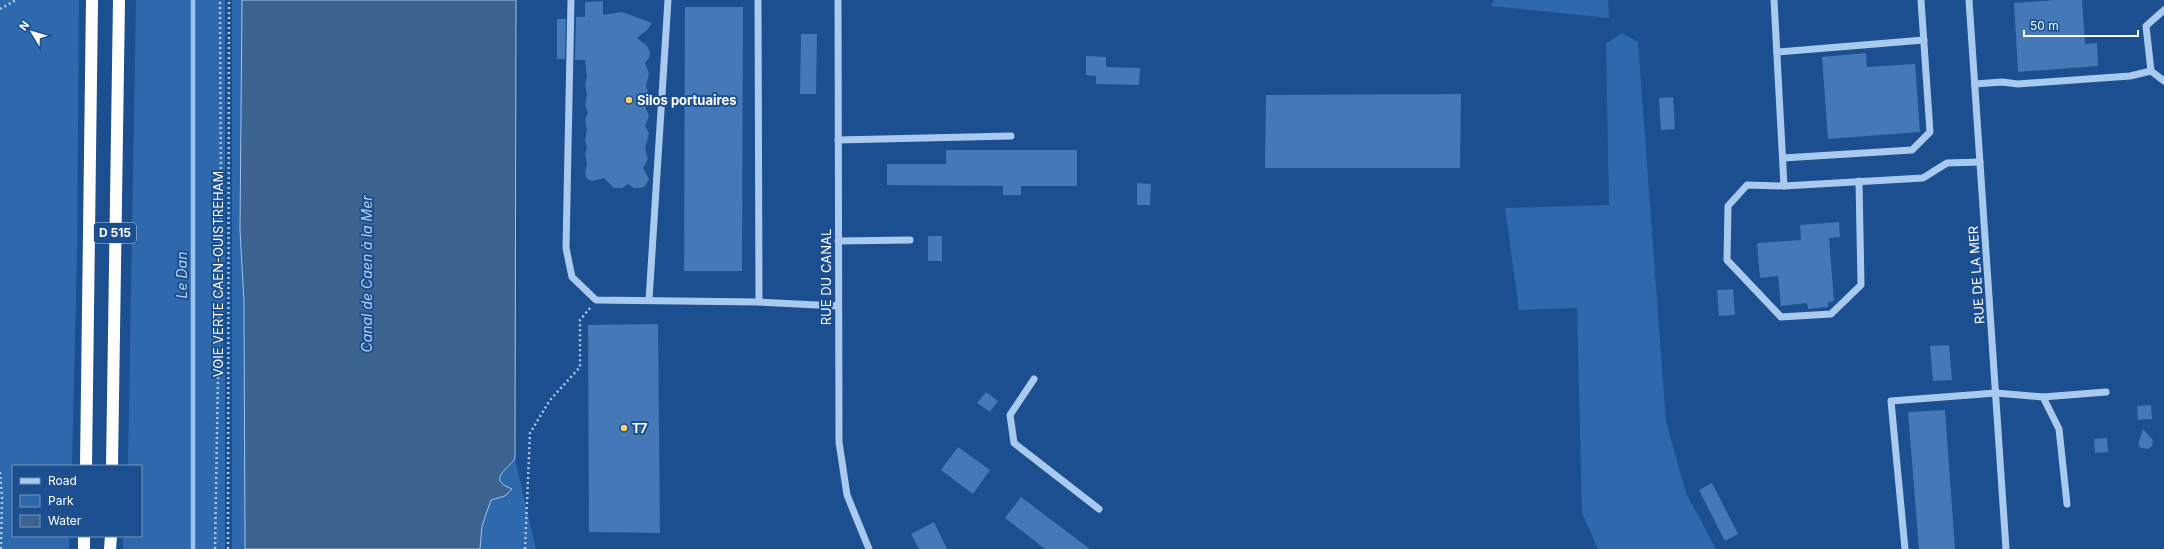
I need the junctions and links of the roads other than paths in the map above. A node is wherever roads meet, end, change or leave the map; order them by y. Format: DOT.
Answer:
graph roads {
  1 [pos="92,0"];
  2 [pos="119,0"];
  3 [pos="571,0"];
  4 [pos="668,0"];
  5 [pos="758,0"];
  6 [pos="838,0"];
  7 [pos="1774,0"];
  8 [pos="1921,0"];
  9 [pos="1969,0"];
  10 [pos="2164,10"];
  11 [pos="1924,40"];
  12 [pos="1777,52"];
  13 [pos="2150,71"];
  14 [pos="2164,81"];
  15 [pos="1975,84"];
  16 [pos="1011,136"];
  17 [pos="838,140"];
  18 [pos="1783,158"];
  19 [pos="1980,162"];
  20 [pos="1860,181"];
  21 [pos="1784,186"];
  22 [pos="910,240"];
  23 [pos="838,241"];
  24 [pos="649,300"];
  25 [pos="759,302"];
  26 [pos="837,306"];
  27 [pos="1034,379"];
  28 [pos="2106,392"];
  29 [pos="1996,393"];
  30 [pos="2043,397"];
  31 [pos="86,465"];
  32 [pos="112,465"];
  33 [pos="2066,504"];
  34 [pos="1099,509"];
  35 [pos="84,537"];
  36 [pos="111,537"];
  37 [pos="84,549"];
  38 [pos="110,549"];
  39 [pos="869,549"];
  40 [pos="1905,549"];
  41 [pos="2006,549"];
  1 -- 31 [label="highway, D 515"];
  2 -- 32 [label="highway, D 515"];
  3 -- 24 [label="street"];
  4 -- 24 [label="street"];
  5 -- 25 [label="street"];
  6 -- 17 [label="street, RUE DU CANAL"];
  7 -- 12 [label="street"];
  8 -- 11 [label="street"];
  9 -- 15 [label="street, RUE DE LA MER"];
  10 -- 13 [label="street"];
  11 -- 12 [label="street"];
  11 -- 18 [label="street"];
  12 -- 18 [label="street"];
  13 -- 14 [label="street"];
  13 -- 15 [label="street"];
  15 -- 19 [label="street, RUE DE LA MER"];
  16 -- 17 [label="street"];
  17 -- 23 [label="street, RUE DU CANAL"];
  18 -- 21 [label="street"];
  19 -- 20 [label="street"];
  19 -- 29 [label="street, RUE DE LA MER"];
  20 -- 21 [label="street"];
  20 -- 21 [label="street"];
  22 -- 23 [label="street"];
  23 -- 26 [label="street, RUE DU CANAL"];
  24 -- 25 [label="street"];
  25 -- 26 [label="street"];
  26 -- 39 [label="street, RUE DU CANAL"];
  27 -- 34 [label="street"];
  28 -- 30 [label="street"];
  29 -- 30 [label="street"];
  29 -- 40 [label="street"];
  29 -- 41 [label="street, RUE DE LA MER"];
  30 -- 33 [label="street"];
  35 -- 37 [label="highway"];
  36 -- 38 [label="highway"];
}
